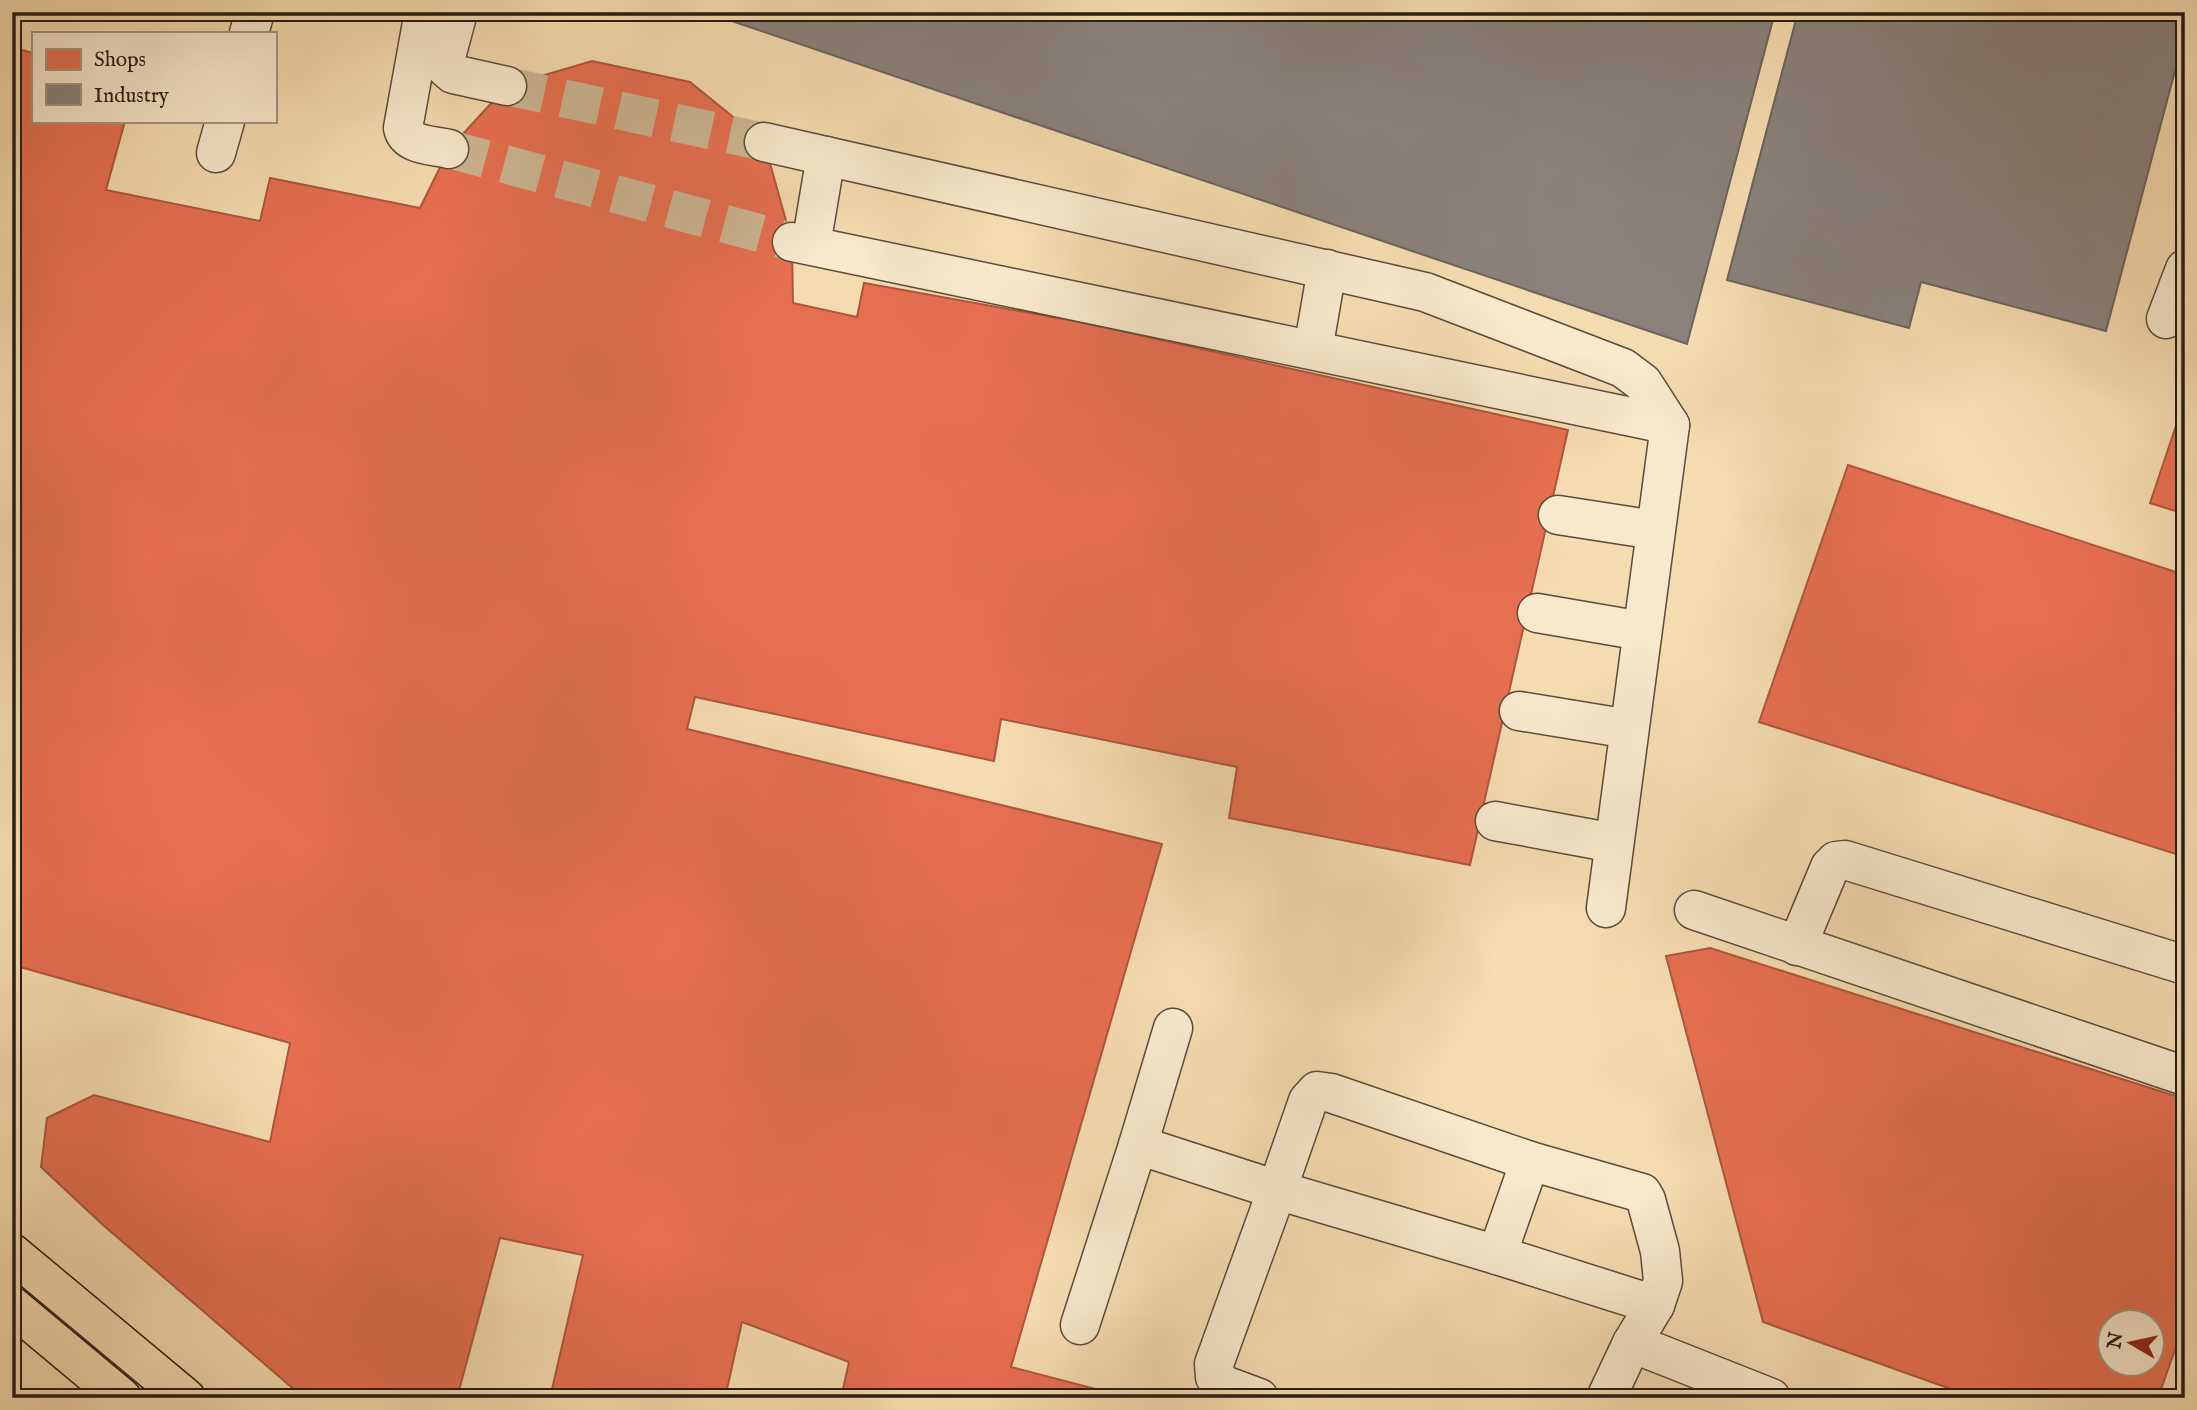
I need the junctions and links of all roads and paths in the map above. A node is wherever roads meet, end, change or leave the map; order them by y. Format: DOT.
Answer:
graph roads {
  1 [pos="255,12"];
  2 [pos="424,12"];
  3 [pos="458,12"];
  4 [pos="249,32"];
  5 [pos="507,86"];
  6 [pos="764,142"];
  7 [pos="449,149"];
  8 [pos="826,156"];
  9 [pos="1327,269"];
  10 [pos="2185,269"];
  11 [pos="2166,319"];
  12 [pos="1313,350"];
  13 [pos="1670,425"];
  14 [pos="1558,515"];
  15 [pos="1656,530"];
  16 [pos="1537,613"];
  17 [pos="1642,631"];
  18 [pos="1518,711"];
  19 [pos="1629,729"];
  20 [pos="1494,821"];
  21 [pos="1614,843"];
  22 [pos="1606,908"];
  23 [pos="1694,910"];
  24 [pos="1797,946"];
  25 [pos="2185,965"];
  26 [pos="1173,1028"];
  27 [pos="2185,1076"];
  28 [pos="1138,1145"];
  29 [pos="1530,1161"];
  30 [pos="1277,1190"];
  31 [pos="12,1253"];
  32 [pos="1497,1255"];
  33 [pos="1655,1305"];
  34 [pos="12,1306"];
  35 [pos="1080,1325"];
  36 [pos="1632,1343"];
  37 [pos="122,1398"];
  38 [pos="186,1398"];
  39 [pos="1259,1398"];
  40 [pos="1606,1398"];
  41 [pos="1771,1398"];
  1 -- 4 [label="lane"];
  2 -- 7 [label="lane"];
  3 -- 5 [label="lane"];
  6 -- 8 [label="lane"];
  8 -- 9 [label="lane"];
  8 -- 12 [label="lane"];
  9 -- 12 [label="lane"];
  9 -- 13 [label="lane"];
  10 -- 11 [label="lane"];
  12 -- 13 [label="lane"];
  13 -- 15 [label="lane"];
  14 -- 15 [label="lane"];
  15 -- 17 [label="lane"];
  16 -- 17 [label="lane"];
  17 -- 19 [label="lane"];
  18 -- 19 [label="lane"];
  19 -- 21 [label="lane"];
  20 -- 21 [label="lane"];
  21 -- 22 [label="lane"];
  23 -- 24 [label="lane"];
  24 -- 25 [label="lane"];
  24 -- 27 [label="lane"];
  26 -- 28 [label="lane"];
  28 -- 30 [label="lane"];
  28 -- 35 [label="lane"];
  29 -- 30 [label="lane"];
  29 -- 32 [label="lane"];
  29 -- 33 [label="lane"];
  30 -- 32 [label="lane"];
  30 -- 39 [label="lane"];
  31 -- 38 [label="main road"];
  32 -- 33 [label="lane"];
  33 -- 36 [label="lane"];
  34 -- 37 [label="main road"];
  36 -- 40 [label="lane"];
  36 -- 41 [label="lane"];
}
